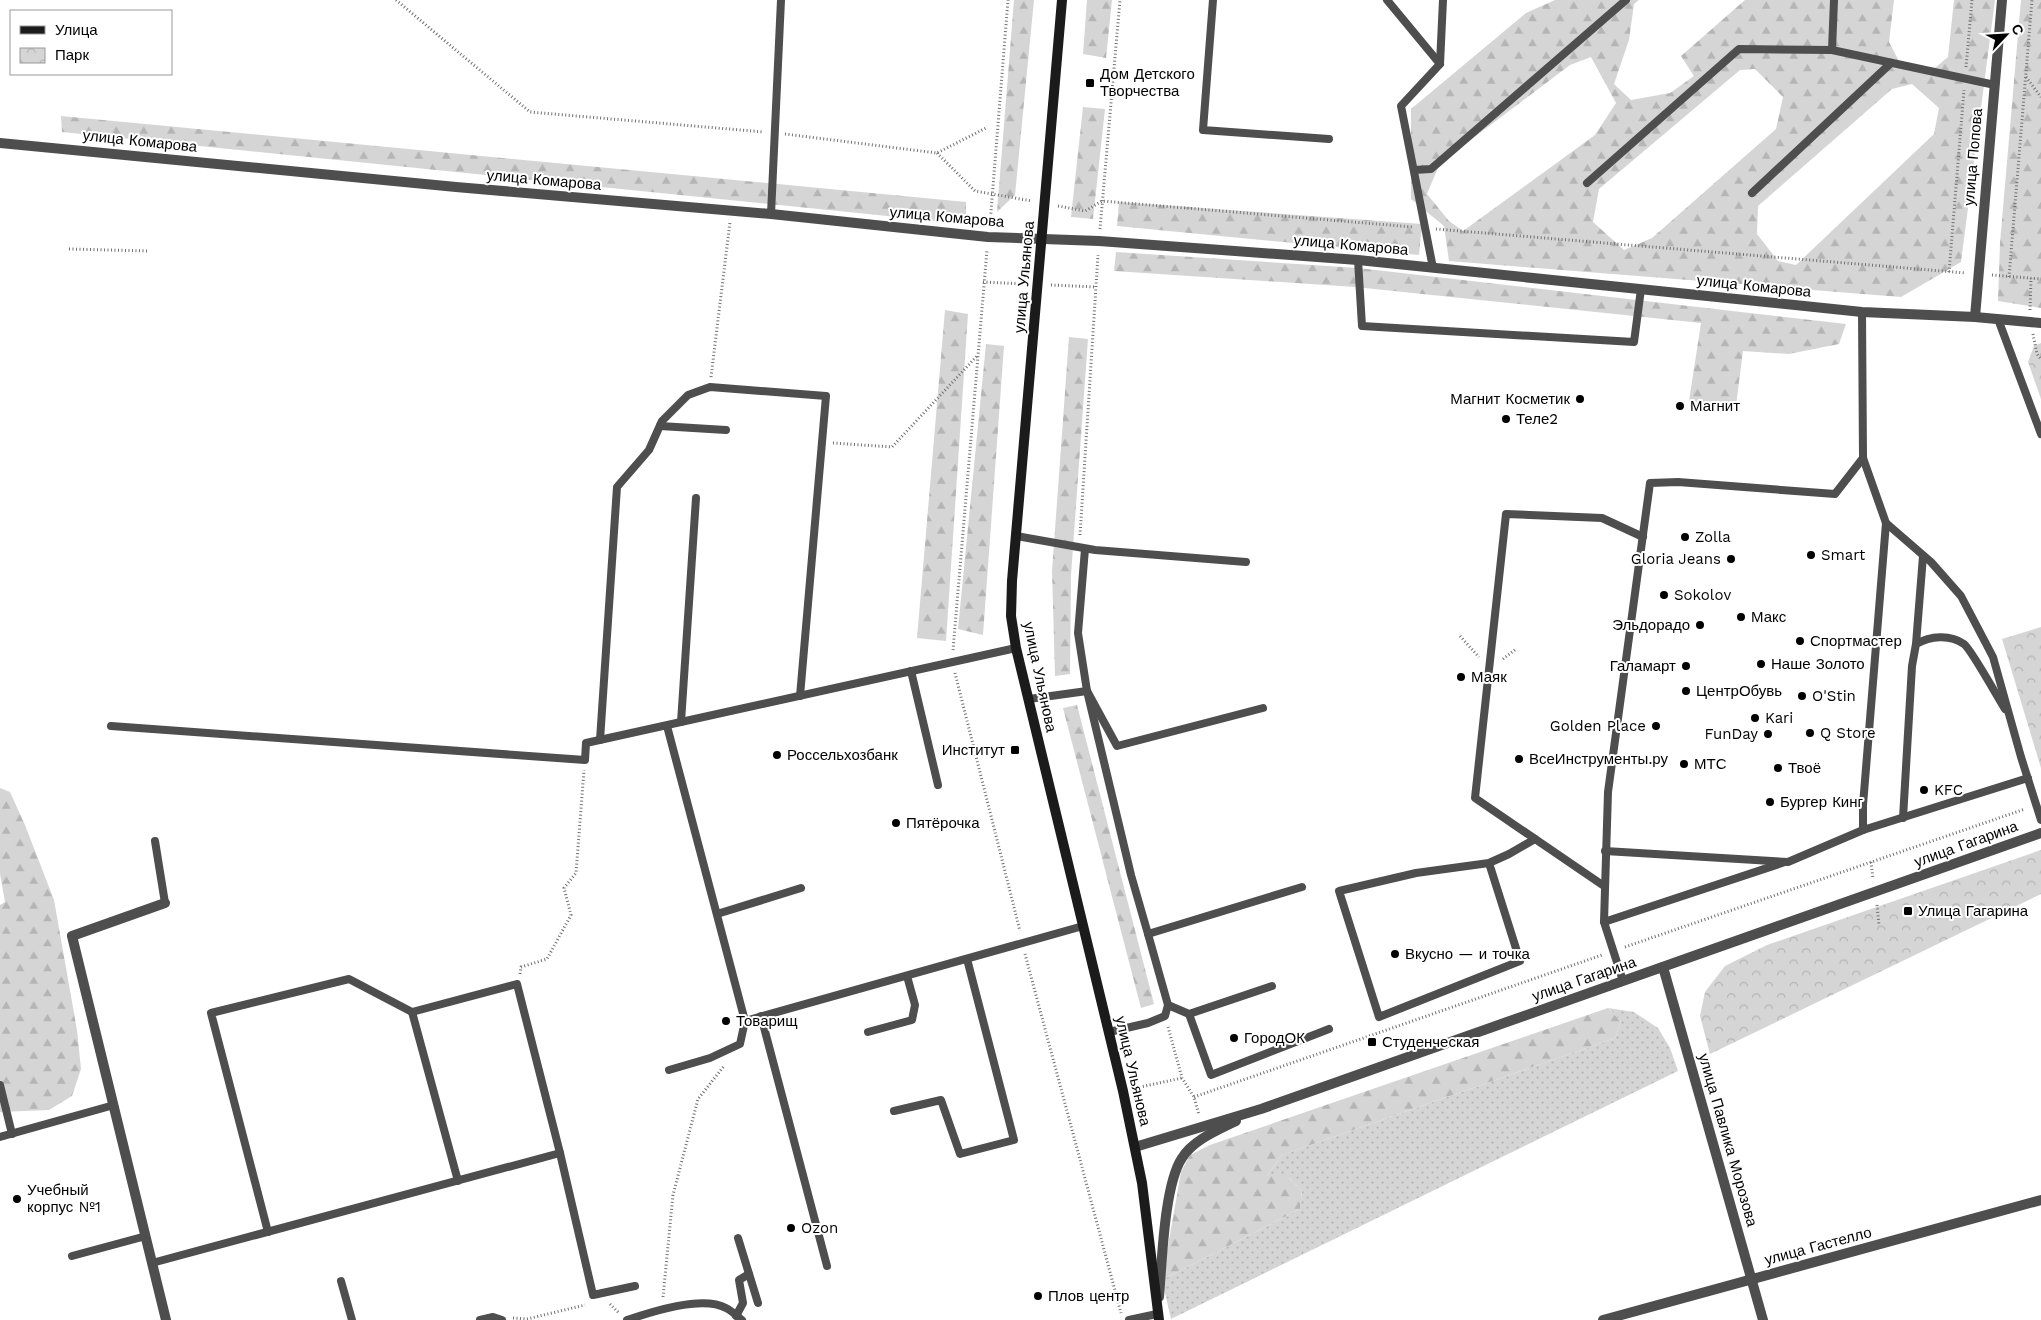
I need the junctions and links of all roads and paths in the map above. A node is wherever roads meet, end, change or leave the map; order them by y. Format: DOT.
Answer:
graph roads {
  1 [pos="396,0"];
  2 [pos="781,0"];
  3 [pos="1008,0"];
  4 [pos="1062,0"];
  5 [pos="1212,0"];
  6 [pos="1387,0"];
  7 [pos="1443,0"];
  8 [pos="1626,0"];
  9 [pos="1834,0"];
  10 [pos="1972,0"];
  11 [pos="2002,0"];
  12 [pos="2032,0"];
  13 [pos="1832,50"];
  14 [pos="1891,63"];
  15 [pos="1440,64"];
  16 [pos="2026,77"];
  17 [pos="1965,78"];
  18 [pos="1994,85"];
  19 [pos="2041,97"];
  20 [pos="986,128"];
  21 [pos="775,133"];
  22 [pos="1329,139"];
  23 [pos="0,143"];
  24 [pos="936,153"];
  25 [pos="1414,170"];
  26 [pos="1587,183"];
  27 [pos="1752,193"];
  28 [pos="993,194"];
  29 [pos="1045,204"];
  30 [pos="731,211"];
  31 [pos="771,214"];
  32 [pos="1425,228"];
  33 [pos="988,237"];
  34 [pos="1042,240"];
  35 [pos="69,248"];
  36 [pos="149,251"];
  37 [pos="1358,260"];
  38 [pos="1433,268"];
  39 [pos="1949,272"];
  40 [pos="1978,274"];
  41 [pos="2009,277"];
  42 [pos="2041,279"];
  43 [pos="1642,289"];
  44 [pos="1862,312"];
  45 [pos="1974,317"];
  46 [pos="1998,319"];
  47 [pos="2041,323"];
  48 [pos="977,356"];
  49 [pos="710,388"];
  50 [pos="660,426"];
  51 [pos="726,430"];
  52 [pos="2041,434"];
  53 [pos="822,442"];
  54 [pos="1863,458"];
  55 [pos="696,498"];
  56 [pos="1886,523"];
  57 [pos="1016,536"];
  58 [pos="1643,537"];
  59 [pos="1085,549"];
  60 [pos="1924,556"];
  61 [pos="1246,562"];
  62 [pos="1916,644"];
  63 [pos="1016,648"];
  64 [pos="952,662"];
  65 [pos="911,671"];
  66 [pos="1087,691"];
  67 [pos="800,696"];
  68 [pos="1028,699"];
  69 [pos="1263,708"];
  70 [pos="2009,715"];
  71 [pos="681,722"];
  72 [pos="111,726"];
  73 [pos="667,726"];
  74 [pos="600,740"];
  75 [pos="585,760"];
  76 [pos="2028,778"];
  77 [pos="938,785"];
  78 [pos="1903,818"];
  79 [pos="2041,820"];
  80 [pos="1863,830"];
  81 [pos="2041,833"];
  82 [pos="1535,840"];
  83 [pos="156,841"];
  84 [pos="1605,851"];
  85 [pos="1788,862"];
  86 [pos="1489,863"];
  87 [pos="1604,886"];
  88 [pos="1302,887"];
  89 [pos="800,888"];
  90 [pos="165,903"];
  91 [pos="717,914"];
  92 [pos="1604,922"];
  93 [pos="1083,926"];
  94 [pos="1148,934"];
  95 [pos="1023,944"];
  96 [pos="967,959"];
  97 [pos="1663,967"];
  98 [pos="907,976"];
  99 [pos="1623,981"];
  100 [pos="517,984"];
  101 [pos="1272,986"];
  102 [pos="1168,1005"];
  103 [pos="412,1012"];
  104 [pos="1189,1014"];
  105 [pos="761,1016"];
  106 [pos="745,1021"];
  107 [pos="1329,1029"];
  108 [pos="868,1032"];
  109 [pos="1109,1032"];
  110 [pos="740,1044"];
  111 [pos="669,1070"];
  112 [pos="1182,1078"];
  113 [pos="0,1086"];
  114 [pos="1123,1091"];
  115 [pos="114,1105"];
  116 [pos="1261,1109"];
  117 [pos="894,1112"];
  118 [pos="12,1134"];
  119 [pos="0,1137"];
  120 [pos="1135,1147"];
  121 [pos="560,1153"];
  122 [pos="458,1181"];
  123 [pos="2041,1200"];
  124 [pos="268,1232"];
  125 [pos="146,1236"];
  126 [pos="738,1238"];
  127 [pos="72,1256"];
  128 [pos="152,1263"];
  129 [pos="827,1266"];
  130 [pos="749,1274"];
  131 [pos="1752,1279"];
  132 [pos="341,1281"];
  133 [pos="635,1286"];
  134 [pos="606,1300"];
  135 [pos="758,1303"];
  136 [pos="588,1304"];
  137 [pos="661,1310"];
  138 [pos="620,1313"];
  139 [pos="493,1317"];
  140 [pos="1158,1317"];
  141 [pos="739,1318"];
  142 [pos="166,1320"];
  143 [pos="352,1320"];
  144 [pos="480,1320"];
  145 [pos="502,1320"];
  146 [pos="627,1320"];
  147 [pos="1123,1320"];
  148 [pos="1129,1320"];
  149 [pos="1603,1320"];
  150 [pos="1763,1320"];
  1 -- 21 [label="path"];
  2 -- 21 [label="lane"];
  3 -- 28 [label="path"];
  4 -- 29 [label="main road, улица Ульянова"];
  5 -- 22 [label="lane"];
  6 -- 15 [label="lane"];
  7 -- 15 [label="lane"];
  8 -- 25 [label="lane"];
  9 -- 13 [label="lane"];
  10 -- 17 [label="path"];
  11 -- 18 [label="street, улица Попова"];
  12 -- 16 [label="path"];
  13 -- 14 [label="lane"];
  13 -- 26 [label="lane"];
  14 -- 17 [label="lane"];
  14 -- 27 [label="lane"];
  15 -- 25 [label="lane"];
  16 -- 19 [label="path"];
  16 -- 41 [label="path"];
  17 -- 18 [label="lane"];
  17 -- 39 [label="path"];
  18 -- 40 [label="street, улица Попова"];
  20 -- 24 [label="path"];
  21 -- 24 [label="path"];
  21 -- 31 [label="lane"];
  23 -- 30 [label="street, улица Комарова"];
  24 -- 28 [label="path"];
  25 -- 32 [label="lane"];
  28 -- 29 [label="path"];
  28 -- 33 [label="path"];
  29 -- 32 [label="path"];
  29 -- 34 [label="main road, улица Ульянова"];
  30 -- 31 [label="street, улица Комарова"];
  30 -- 49 [label="path"];
  31 -- 33 [label="street, улица Комарова"];
  32 -- 38 [label="lane"];
  32 -- 39 [label="path"];
  33 -- 34 [label="street, улица Комарова"];
  33 -- 48 [label="path"];
  34 -- 37 [label="street, улица Комарова"];
  34 -- 57 [label="main road, улица Ульянова"];
  35 -- 36 [label="path"];
  37 -- 38 [label="street, улица Комарова"];
  37 -- 43 [label="lane"];
  38 -- 43 [label="street, улица Комарова"];
  39 -- 40 [label="path"];
  40 -- 41 [label="path"];
  40 -- 45 [label="street, улица Попова"];
  41 -- 42 [label="path"];
  43 -- 44 [label="street, улица Комарова"];
  44 -- 45 [label="street, улица Комарова"];
  44 -- 54 [label="lane"];
  45 -- 46 [label="street, улица Комарова"];
  46 -- 47 [label="street, улица Комарова"];
  46 -- 52 [label="lane"];
  48 -- 53 [label="path"];
  48 -- 64 [label="path"];
  49 -- 50 [label="lane"];
  49 -- 53 [label="lane"];
  50 -- 51 [label="lane"];
  50 -- 74 [label="lane"];
  53 -- 67 [label="lane"];
  54 -- 56 [label="lane"];
  54 -- 58 [label="lane"];
  55 -- 71 [label="lane"];
  56 -- 60 [label="lane"];
  56 -- 80 [label="lane"];
  57 -- 59 [label="lane"];
  57 -- 63 [label="main road, улица Ульянова"];
  58 -- 82 [label="lane"];
  58 -- 84 [label="lane"];
  59 -- 61 [label="lane"];
  59 -- 66 [label="lane"];
  60 -- 62 [label="lane"];
  60 -- 70 [label="lane"];
  62 -- 70 [label="lane"];
  62 -- 78 [label="lane"];
  63 -- 64 [label="lane"];
  63 -- 68 [label="main road, улица Ульянова"];
  64 -- 65 [label="lane"];
  64 -- 95 [label="path"];
  65 -- 67 [label="lane"];
  65 -- 77 [label="lane"];
  66 -- 68 [label="lane"];
  66 -- 69 [label="lane"];
  66 -- 94 [label="lane"];
  67 -- 71 [label="lane"];
  68 -- 93 [label="main road, улица Ульянова"];
  70 -- 76 [label="lane"];
  71 -- 73 [label="lane"];
  72 -- 75 [label="lane"];
  73 -- 74 [label="lane"];
  73 -- 91 [label="lane"];
  74 -- 75 [label="lane"];
  75 -- 100 [label="path"];
  76 -- 78 [label="lane"];
  76 -- 79 [label="lane"];
  78 -- 80 [label="lane"];
  80 -- 85 [label="lane"];
  81 -- 97 [label="street, улица Гагарина"];
  82 -- 86 [label="lane"];
  82 -- 87 [label="lane"];
  83 -- 90 [label="lane"];
  84 -- 85 [label="lane"];
  84 -- 87 [label="lane"];
  85 -- 92 [label="lane"];
  86 -- 86 [label="lane"];
  87 -- 92 [label="lane"];
  88 -- 94 [label="lane"];
  89 -- 91 [label="lane"];
  90 -- 115 [label="street"];
  91 -- 106 [label="lane"];
  92 -- 99 [label="lane"];
  93 -- 95 [label="lane"];
  93 -- 109 [label="main road, улица Ульянова"];
  94 -- 102 [label="lane"];
  95 -- 96 [label="lane"];
  95 -- 147 [label="path"];
  96 -- 98 [label="lane"];
  96 -- 117 [label="lane"];
  97 -- 99 [label="street, улица Гагарина"];
  97 -- 131 [label="street, улица Павлика Морозова"];
  98 -- 105 [label="lane"];
  98 -- 108 [label="lane"];
  99 -- 116 [label="street, улица Гагарина"];
  100 -- 103 [label="lane"];
  100 -- 121 [label="lane"];
  101 -- 104 [label="lane"];
  102 -- 104 [label="lane"];
  102 -- 109 [label="lane"];
  103 -- 122 [label="lane"];
  103 -- 124 [label="lane"];
  104 -- 107 [label="lane"];
  105 -- 106 [label="lane"];
  105 -- 129 [label="lane"];
  106 -- 110 [label="lane"];
  109 -- 114 [label="main road, улица Ульянова"];
  110 -- 111 [label="lane"];
  110 -- 137 [label="path"];
  112 -- 114 [label="path"];
  113 -- 118 [label="lane"];
  114 -- 120 [label="main road, улица Ульянова"];
  115 -- 118 [label="lane"];
  115 -- 125 [label="street"];
  116 -- 120 [label="street, улица Гагарина"];
  116 -- 140 [label="street"];
  118 -- 119 [label="lane"];
  120 -- 140 [label="main road, улица Ульянова"];
  121 -- 122 [label="lane"];
  121 -- 133 [label="lane"];
  122 -- 124 [label="lane"];
  123 -- 131 [label="street, улица Гастелло"];
  124 -- 128 [label="lane"];
  125 -- 127 [label="lane"];
  125 -- 128 [label="street"];
  126 -- 130 [label="lane"];
  128 -- 142 [label="street"];
  130 -- 135 [label="lane"];
  130 -- 141 [label="lane"];
  131 -- 149 [label="street, улица Гастелло"];
  131 -- 150 [label="street, улица Павлика Морозова"];
  132 -- 143 [label="lane"];
  134 -- 138 [label="path"];
  136 -- 139 [label="path"];
  137 -- 141 [label="lane"];
  137 -- 146 [label="lane"];
  139 -- 144 [label="lane"];
  139 -- 145 [label="lane"];
  140 -- 148 [label="lane"];
}
